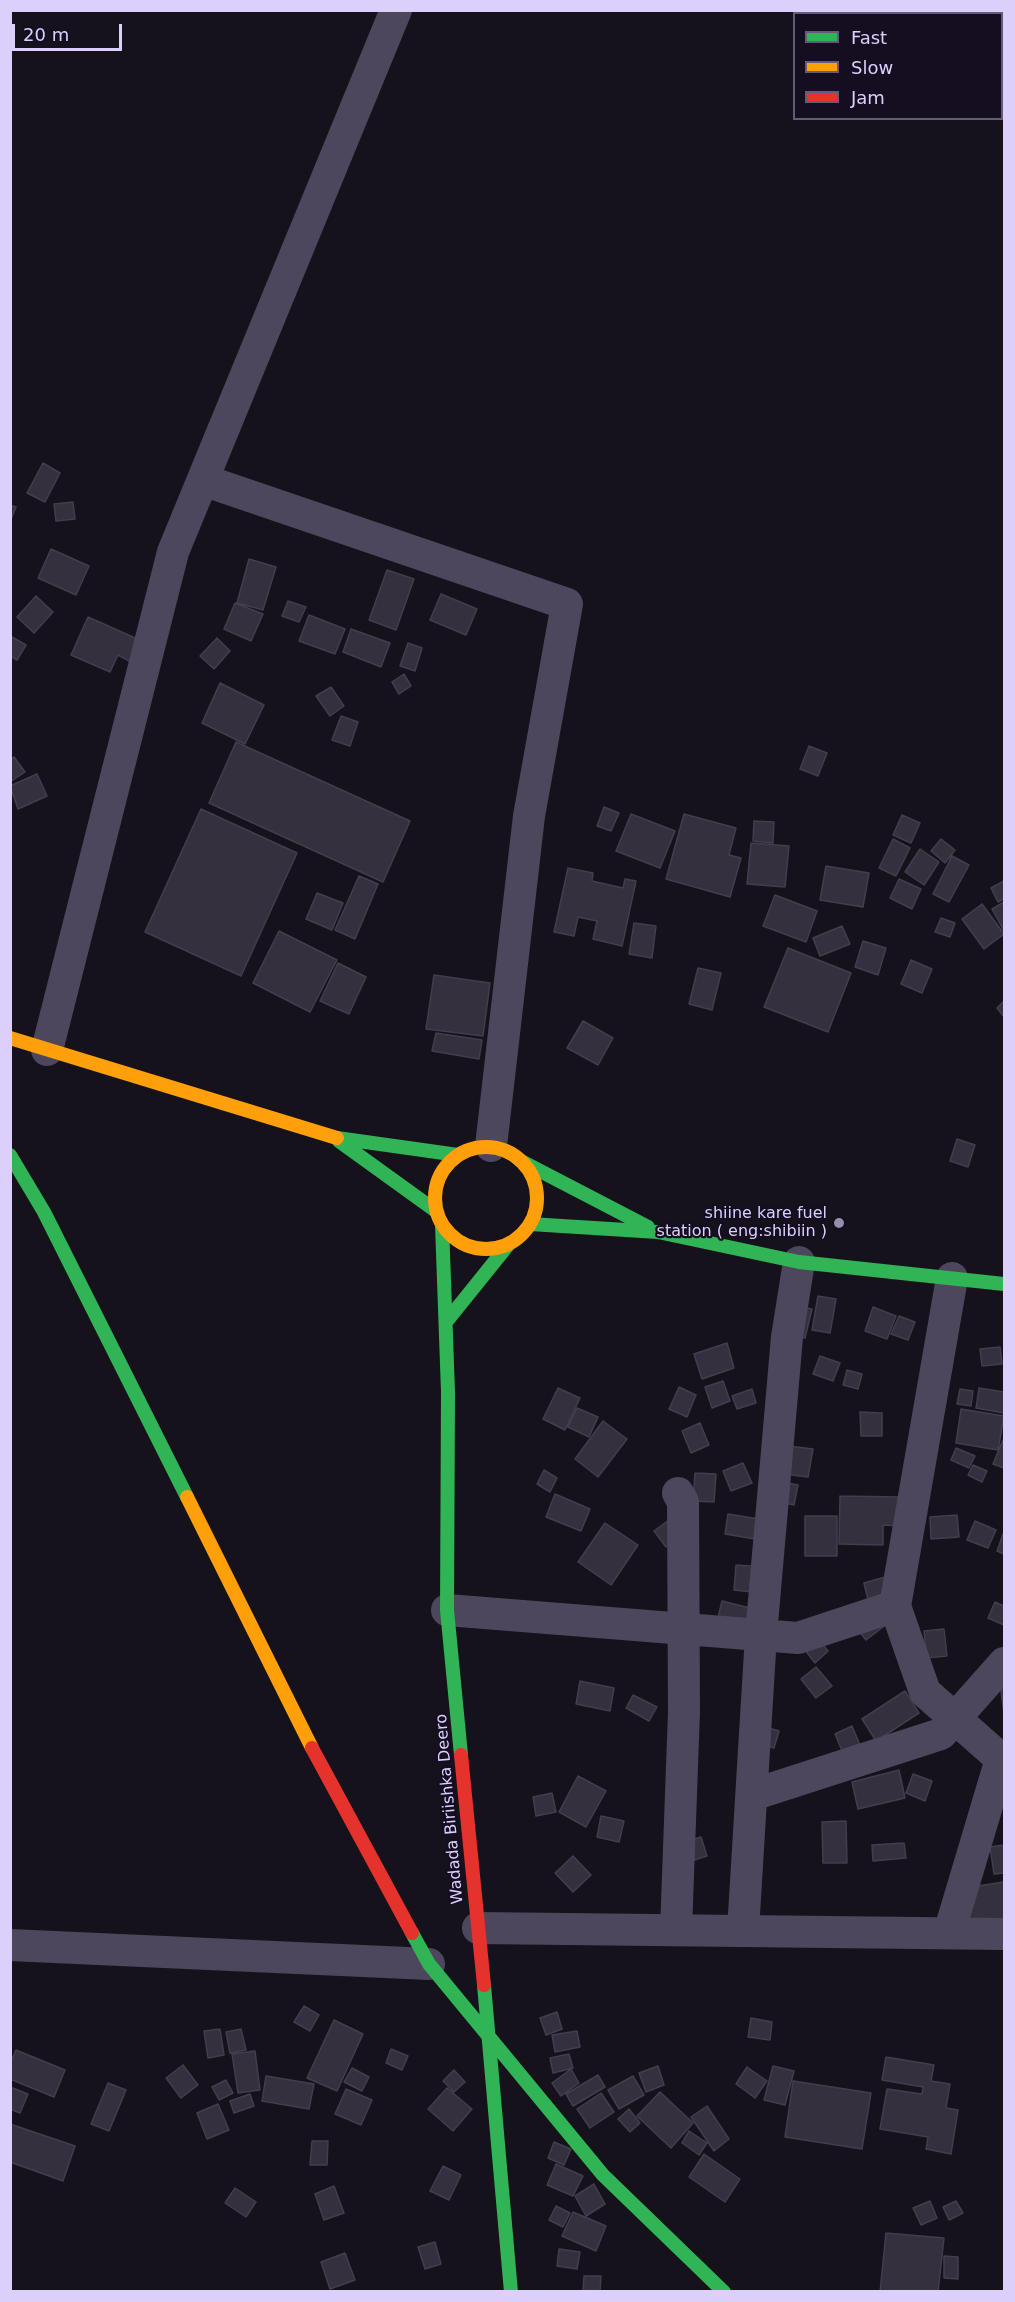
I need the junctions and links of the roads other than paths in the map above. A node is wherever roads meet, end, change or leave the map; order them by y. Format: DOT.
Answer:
graph roads {
  1 [pos="396,10"];
  2 [pos="203,480"];
  3 [pos="10,1038"];
  4 [pos="47,1050"];
  5 [pos="336,1138"];
  6 [pos="491,1146"];
  7 [pos="10,1155"];
  8 [pos="458,1155"];
  9 [pos="521,1161"];
  10 [pos="436,1211"];
  11 [pos="530,1224"];
  12 [pos="442,1225"];
  13 [pos="658,1232"];
  14 [pos="508,1245"];
  15 [pos="799,1262"];
  16 [pos="952,1278"];
  17 [pos="1005,1284"];
  18 [pos="446,1322"];
  19 [pos="678,1493"];
  20 [pos="895,1606"];
  21 [pos="447,1610"];
  22 [pos="684,1629"];
  23 [pos="761,1635"];
  24 [pos="1005,1663"];
  25 [pos="955,1718"];
  26 [pos="1003,1758"];
  27 [pos="752,1795"];
  28 [pos="478,1928"];
  29 [pos="676,1930"];
  30 [pos="743,1931"];
  31 [pos="949,1933"];
  32 [pos="1005,1934"];
  33 [pos="10,1945"];
  34 [pos="429,1964"];
  35 [pos="488,2037"];
  36 [pos="709,2285"];
  37 [pos="510,2292"];
  1 -- 2 [label="street"];
  2 -- 4 [label="street"];
  2 -- 6 [label="street"];
  3 -- 4 [label="main road"];
  4 -- 5 [label="main road"];
  5 -- 8 [label="main road"];
  5 -- 10 [label="main road"];
  6 -- 8 [label="main road"];
  6 -- 9 [label="main road"];
  7 -- 34 [label="main road"];
  8 -- 10 [label="main road"];
  9 -- 11 [label="main road"];
  9 -- 13 [label="main road"];
  10 -- 12 [label="main road"];
  11 -- 13 [label="main road"];
  11 -- 14 [label="main road"];
  12 -- 14 [label="main road"];
  12 -- 18 [label="main road, Wadada Biriishka Deero"];
  13 -- 15 [label="main road"];
  14 -- 18 [label="main road"];
  15 -- 16 [label="main road"];
  15 -- 23 [label="street"];
  16 -- 17 [label="main road"];
  16 -- 20 [label="street"];
  18 -- 21 [label="main road, Wadada Biriishka Deero"];
  19 -- 22 [label="street"];
  20 -- 23 [label="street"];
  20 -- 25 [label="street"];
  21 -- 22 [label="street"];
  21 -- 28 [label="main road, Wadada Biriishka Deero"];
  22 -- 23 [label="street"];
  22 -- 29 [label="street"];
  23 -- 27 [label="street"];
  24 -- 25 [label="street"];
  25 -- 26 [label="street"];
  25 -- 27 [label="street"];
  26 -- 31 [label="street"];
  27 -- 30 [label="street"];
  28 -- 29 [label="street"];
  28 -- 35 [label="main road, Wadada Biriishka Deero"];
  29 -- 30 [label="street"];
  30 -- 31 [label="street"];
  31 -- 32 [label="street"];
  33 -- 34 [label="street"];
  34 -- 35 [label="main road"];
  35 -- 36 [label="main road"];
  35 -- 37 [label="main road, Wadada Biriishka Deero"];
}
